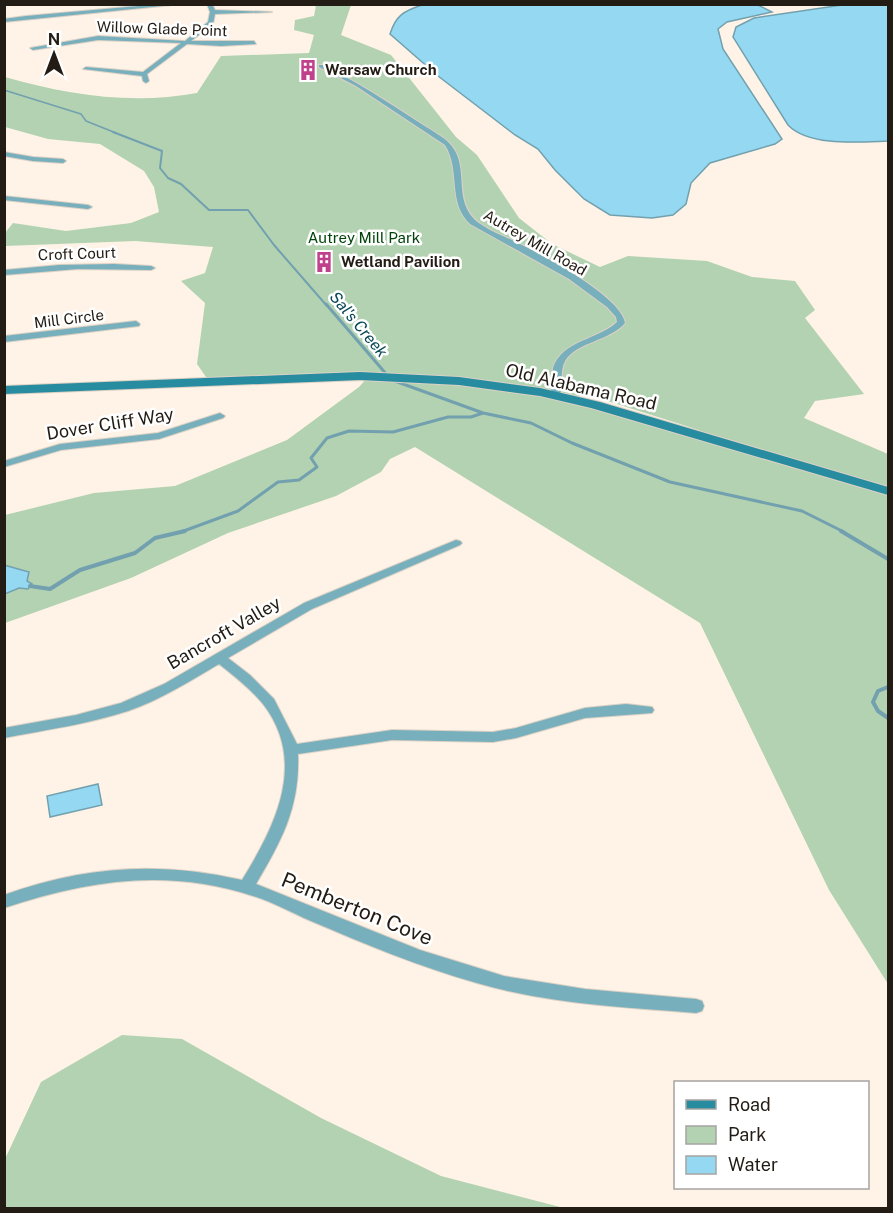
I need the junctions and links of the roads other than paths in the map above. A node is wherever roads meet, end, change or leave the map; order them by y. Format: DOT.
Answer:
graph roads {
  1 [pos="180,4"];
  2 [pos="208,4"];
  3 [pos="213,12"];
  4 [pos="269,12"];
  5 [pos="4,21"];
  6 [pos="189,42"];
  7 [pos="254,43"];
  8 [pos="33,48"];
  9 [pos="321,66"];
  10 [pos="86,69"];
  11 [pos="4,153"];
  12 [pos="15,156"];
  13 [pos="63,161"];
  14 [pos="4,162"];
  15 [pos="4,198"];
  16 [pos="88,207"];
  17 [pos="151,268"];
  18 [pos="4,273"];
  19 [pos="136,324"];
  20 [pos="4,339"];
  21 [pos="4,390"];
  22 [pos="556,396"];
  23 [pos="220,416"];
  24 [pos="4,464"];
  25 [pos="888,491"];
  26 [pos="456,543"];
  27 [pos="219,657"];
  28 [pos="647,710"];
  29 [pos="4,733"];
  30 [pos="291,750"];
  31 [pos="246,887"];
  32 [pos="4,902"];
  33 [pos="696,1006"];
  1 -- 5 [label="street"];
  2 -- 3 [label="street"];
  3 -- 4 [label="street"];
  3 -- 6 [label="street"];
  6 -- 7 [label="street, Willow Glade Point"];
  6 -- 8 [label="street, Willow Glade Point"];
  6 -- 10 [label="street"];
  9 -- 22 [label="street, Autrey Mill Road"];
  11 -- 12 [label="street"];
  12 -- 13 [label="street"];
  12 -- 14 [label="street"];
  15 -- 16 [label="street"];
  17 -- 18 [label="street, Croft Court"];
  19 -- 20 [label="street, Mill Circle"];
  21 -- 22 [label="main road, Old Alabama Road"];
  22 -- 25 [label="main road, Old Alabama Road"];
  23 -- 24 [label="street, Dover Cliff Way"];
  26 -- 27 [label="street, Bancroft Valley"];
  27 -- 29 [label="street, Bancroft Valley"];
  27 -- 30 [label="street"];
  28 -- 30 [label="street"];
  30 -- 31 [label="street"];
  31 -- 32 [label="street, Pemberton Cove"];
  31 -- 33 [label="street, Pemberton Cove"];
}
